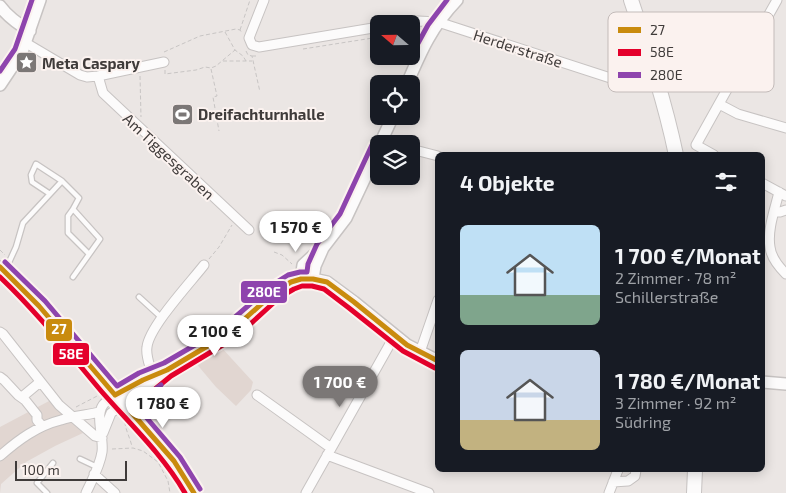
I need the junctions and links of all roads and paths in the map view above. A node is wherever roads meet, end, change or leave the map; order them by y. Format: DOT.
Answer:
graph roads {
  1 [pos="40,0"];
  2 [pos="250,0"];
  3 [pos="264,0"];
  4 [pos="458,0"];
  5 [pos="631,0"];
  6 [pos="777,0"];
  7 [pos="0,6"];
  8 [pos="635,12"];
  9 [pos="770,12"];
  10 [pos="420,21"];
  11 [pos="438,22"];
  12 [pos="370,29"];
  13 [pos="240,30"];
  14 [pos="30,31"];
  15 [pos="225,31"];
  16 [pos="242,34"];
  17 [pos="370,38"];
  18 [pos="26,43"];
  19 [pos="300,49"];
  20 [pos="236,50"];
  21 [pos="260,51"];
  22 [pos="164,57"];
  23 [pos="252,60"];
  24 [pos="222,61"];
  25 [pos="246,61"];
  26 [pos="140,67"];
  27 [pos="211,68"];
  28 [pos="411,75"];
  29 [pos="98,76"];
  30 [pos="608,77"];
  31 [pos="0,85"];
  32 [pos="260,92"];
  33 [pos="660,92"];
  34 [pos="726,92"];
  35 [pos="719,104"];
  36 [pos="786,128"];
  37 [pos="142,130"];
  38 [pos="219,131"];
  39 [pos="420,151"];
  40 [pos="675,152"];
  41 [pos="709,152"];
  42 [pos="435,155"];
  43 [pos="370,167"];
  44 [pos="62,181"];
  45 [pos="765,185"];
  46 [pos="50,194"];
  47 [pos="783,194"];
  48 [pos="73,209"];
  49 [pos="786,210"];
  50 [pos="775,212"];
  51 [pos="236,218"];
  52 [pos="249,230"];
  53 [pos="323,248"];
  54 [pos="274,252"];
  55 [pos="89,254"];
  56 [pos="291,263"];
  57 [pos="204,266"];
  58 [pos="2,269"];
  59 [pos="786,274"];
  60 [pos="73,277"];
  61 [pos="301,279"];
  62 [pos="313,279"];
  63 [pos="139,297"];
  64 [pos="435,309"];
  65 [pos="162,318"];
  66 [pos="0,332"];
  67 [pos="395,335"];
  68 [pos="420,352"];
  69 [pos="435,360"];
  70 [pos="0,377"];
  71 [pos="153,378"];
  72 [pos="40,382"];
  73 [pos="765,382"];
  74 [pos="786,384"];
  75 [pos="257,395"];
  76 [pos="133,396"];
  77 [pos="22,397"];
  78 [pos="119,399"];
  79 [pos="101,409"];
  80 [pos="70,415"];
  81 [pos="129,416"];
  82 [pos="42,426"];
  83 [pos="102,437"];
  84 [pos="132,448"];
  85 [pos="102,450"];
  86 [pos="329,452"];
  87 [pos="0,456"];
  88 [pos="80,459"];
  89 [pos="53,463"];
  90 [pos="96,471"];
  91 [pos="617,472"];
  92 [pos="636,472"];
  93 [pos="695,472"];
  94 [pos="613,482"];
  95 [pos="47,493"];
  96 [pos="86,493"];
  97 [pos="115,493"];
  98 [pos="170,493"];
  99 [pos="194,493"];
  100 [pos="306,493"];
  101 [pos="429,493"];
  102 [pos="609,493"];
  103 [pos="694,493"];
  1 -- 14 [label="main road"];
  2 -- 13 [label="path"];
  3 -- 21 [label="street"];
  4 -- 11 [label="main road"];
  5 -- 8 [label="main road"];
  6 -- 9 [label="street"];
  7 -- 14 [label="main road"];
  10 -- 11 [label="street, Herderstraße"];
  11 -- 28 [label="main road"];
  11 -- 30 [label="street, Herderstraße"];
  12 -- 21 [label="street"];
  13 -- 15 [label="path"];
  13 -- 16 [label="path"];
  14 -- 18 [label="main road"];
  15 -- 20 [label="path"];
  15 -- 22 [label="path"];
  17 -- 19 [label="path"];
  18 -- 29 [label="street"];
  18 -- 31 [label="main road"];
  20 -- 24 [label="path"];
  20 -- 25 [label="path"];
  21 -- 23 [label="path"];
  22 -- 26 [label="street"];
  22 -- 27 [label="path"];
  23 -- 25 [label="path"];
  23 -- 32 [label="path"];
  24 -- 25 [label="path"];
  24 -- 27 [label="path"];
  26 -- 29 [label="street"];
  26 -- 37 [label="path"];
  27 -- 38 [label="path"];
  29 -- 37 [label="street, Am Tiggesgraben"];
  33 -- 40 [label="main road"];
  34 -- 35 [label="street"];
  35 -- 36 [label="street"];
  35 -- 41 [label="street"];
  37 -- 51 [label="street, Am Tiggesgraben"];
  39 -- 42 [label="street"];
  43 -- 53 [label="main road"];
  44 -- 46 [label="lane"];
  44 -- 46 [label="lane"];
  44 -- 48 [label="lane"];
  45 -- 47 [label="street"];
  46 -- 58 [label="lane"];
  47 -- 50 [label="street"];
  48 -- 55 [label="lane"];
  48 -- 55 [label="lane"];
  49 -- 50 [label="street"];
  50 -- 59 [label="street"];
  51 -- 52 [label="street, Am Tiggesgraben"];
  51 -- 57 [label="path"];
  53 -- 61 [label="main road"];
  53 -- 62 [label="main road"];
  54 -- 56 [label="path"];
  55 -- 60 [label="lane"];
  57 -- 65 [label="street"];
  58 -- 78 [label="main road"];
  61 -- 62 [label="main road"];
  61 -- 71 [label="main road"];
  62 -- 67 [label="main road"];
  63 -- 65 [label="lane"];
  64 -- 68 [label="street"];
  65 -- 71 [label="street"];
  66 -- 72 [label="street"];
  67 -- 68 [label="main road"];
  67 -- 86 [label="street"];
  68 -- 69 [label="main road"];
  70 -- 77 [label="street"];
  71 -- 76 [label="main road"];
  71 -- 78 [label="main road"];
  72 -- 77 [label="street"];
  72 -- 80 [label="street"];
  73 -- 74 [label="main road"];
  75 -- 86 [label="street"];
  76 -- 78 [label="main road"];
  76 -- 81 [label="main road"];
  77 -- 82 [label="street"];
  78 -- 79 [label="street"];
  78 -- 81 [label="main road"];
  78 -- 83 [label="street"];
  79 -- 80 [label="street"];
  79 -- 80 [label="path"];
  79 -- 83 [label="street"];
  80 -- 82 [label="street"];
  80 -- 83 [label="street"];
  81 -- 84 [label="path"];
  81 -- 99 [label="main road"];
  82 -- 87 [label="street"];
  83 -- 85 [label="street"];
  84 -- 85 [label="path"];
  84 -- 98 [label="path"];
  85 -- 90 [label="street"];
  86 -- 100 [label="street"];
  86 -- 101 [label="street"];
  88 -- 90 [label="lane"];
  89 -- 95 [label="lane"];
  90 -- 96 [label="street"];
  90 -- 97 [label="street"];
  91 -- 94 [label="street"];
  92 -- 94 [label="street"];
  93 -- 103 [label="main road"];
  94 -- 102 [label="street"];
}
